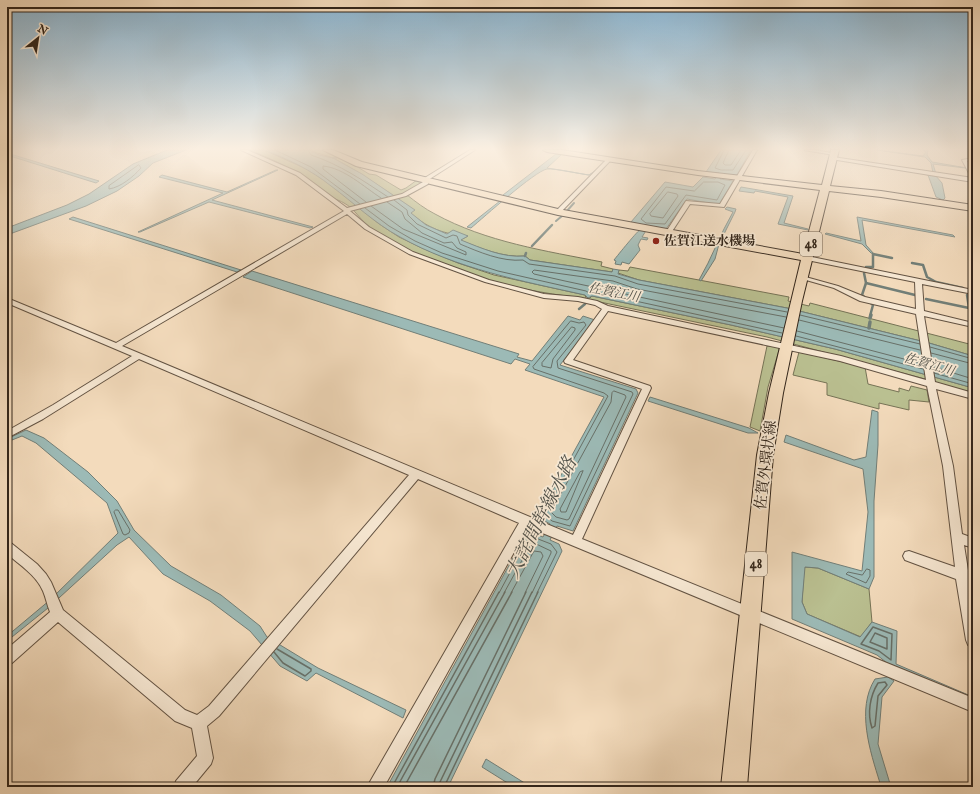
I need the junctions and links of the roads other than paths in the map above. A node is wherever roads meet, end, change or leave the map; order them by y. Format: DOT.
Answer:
graph roads {
  1 [pos="315,187"];
  2 [pos="419,187"];
  3 [pos="454,187"];
  4 [pos="582,187"];
  5 [pos="733,187"];
  6 [pos="817,187"];
  7 [pos="825,188"];
  8 [pos="973,208"];
  9 [pos="347,211"];
  10 [pos="558,212"];
  11 [pos="669,232"];
  12 [pos="807,258"];
  13 [pos="802,278"];
  14 [pos="918,281"];
  15 [pos="973,292"];
  16 [pos="7,300"];
  17 [pos="606,308"];
  18 [pos="920,313"];
  19 [pos="973,325"];
  20 [pos="787,345"];
  21 [pos="115,347"];
  22 [pos="136,356"];
  23 [pos="931,382"];
  24 [pos="973,396"];
  25 [pos="7,435"];
  26 [pos="416,474"];
  27 [pos="526,521"];
  28 [pos="958,537"];
  29 [pos="576,542"];
  30 [pos="973,542"];
  31 [pos="7,547"];
  32 [pos="909,556"];
  33 [pos="962,575"];
  34 [pos="54,606"];
  35 [pos="751,613"];
  36 [pos="973,640"];
  37 [pos="7,658"];
  38 [pos="973,706"];
  39 [pos="199,723"];
  40 [pos="182,787"];
  41 [pos="376,787"];
  42 [pos="734,787"];
  1 -- 9 [label="street"];
  2 -- 9 [label="street"];
  3 -- 10 [label="main road"];
  4 -- 10 [label="street"];
  5 -- 11 [label="street"];
  6 -- 7 [label="main road"];
  7 -- 8 [label="main road"];
  7 -- 12 [label="main road, 佐賀外環状線 / 48"];
  9 -- 17 [label="street"];
  9 -- 21 [label="street"];
  10 -- 11 [label="main road"];
  11 -- 12 [label="main road"];
  12 -- 13 [label="main road, 佐賀外環状線 / 48"];
  12 -- 14 [label="street"];
  13 -- 18 [label="street"];
  13 -- 20 [label="main road, 佐賀外環状線 / 48"];
  14 -- 15 [label="street"];
  14 -- 18 [label="street"];
  16 -- 21 [label="street"];
  17 -- 20 [label="street"];
  17 -- 29 [label="street"];
  18 -- 19 [label="street"];
  18 -- 23 [label="street"];
  20 -- 23 [label="street"];
  20 -- 35 [label="main road, 佐賀外環状線 / 48"];
  21 -- 22 [label="street"];
  22 -- 25 [label="street"];
  22 -- 26 [label="street"];
  23 -- 24 [label="street"];
  23 -- 28 [label="street"];
  26 -- 27 [label="street"];
  26 -- 39 [label="street"];
  27 -- 29 [label="street"];
  27 -- 41 [label="street"];
  28 -- 30 [label="street"];
  28 -- 33 [label="street"];
  29 -- 35 [label="street"];
  31 -- 34 [label="street"];
  32 -- 33 [label="street"];
  33 -- 36 [label="street"];
  34 -- 37 [label="street"];
  34 -- 39 [label="street"];
  35 -- 38 [label="street"];
  35 -- 42 [label="main road, 佐賀外環状線 / 48"];
  39 -- 40 [label="street"];
}
